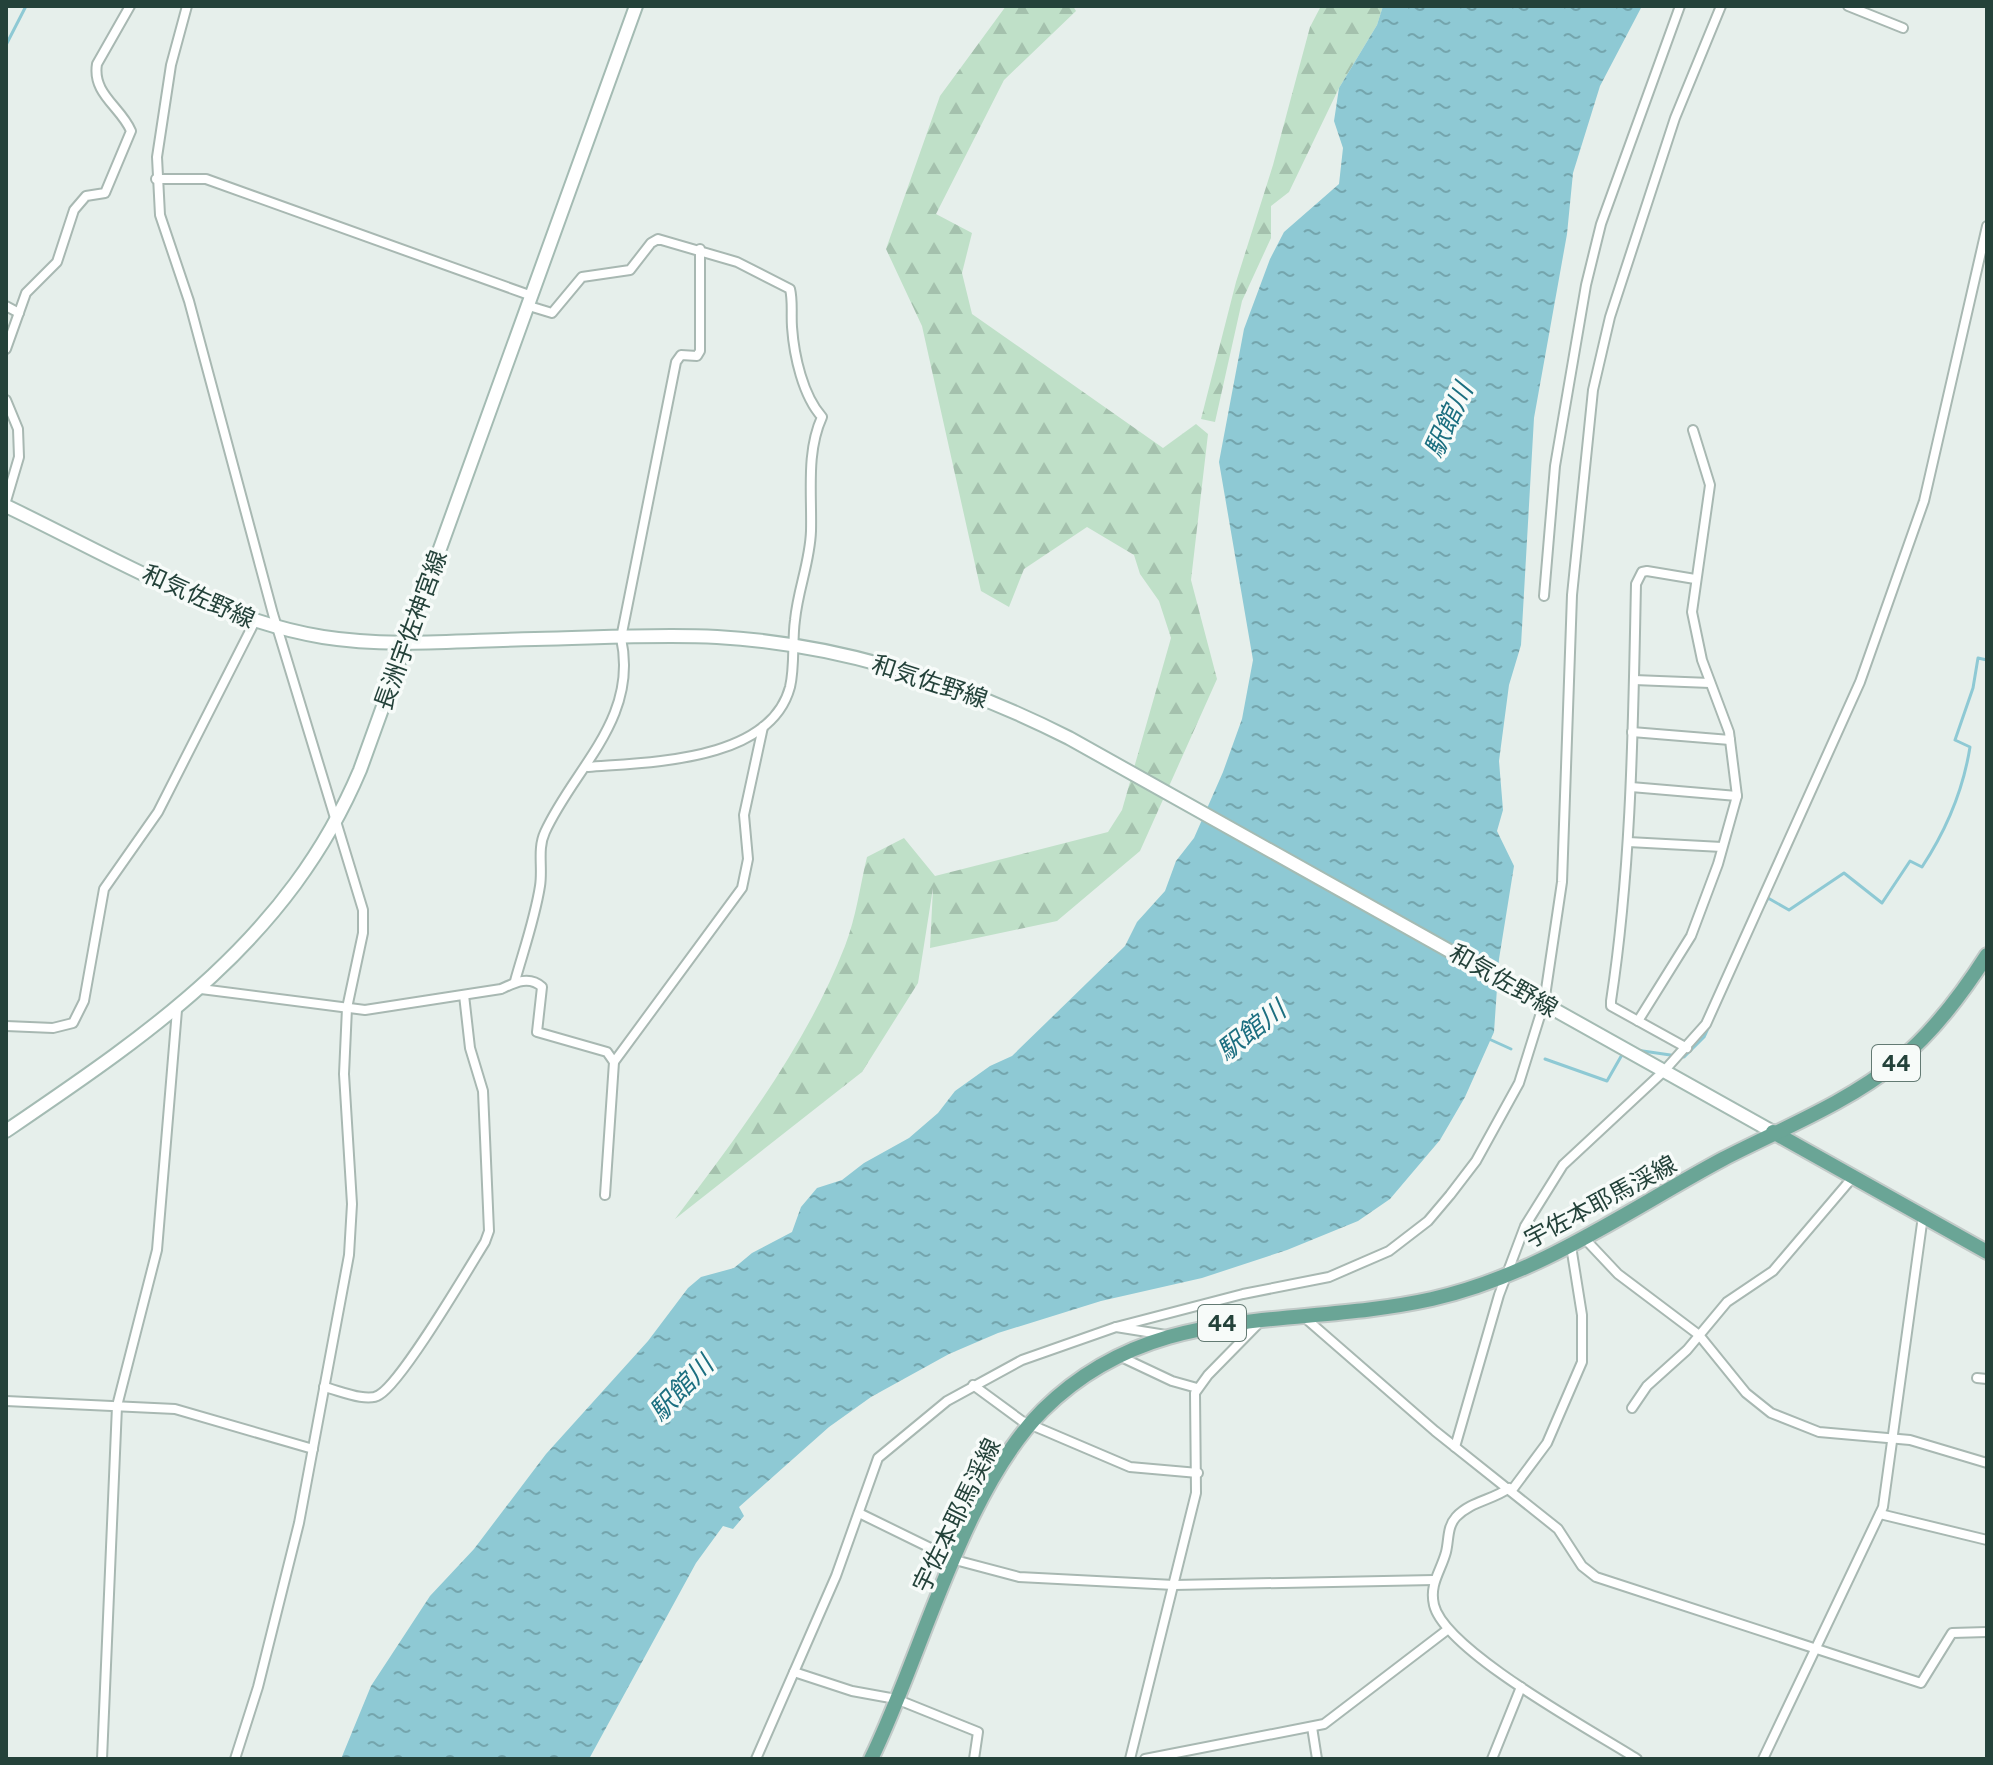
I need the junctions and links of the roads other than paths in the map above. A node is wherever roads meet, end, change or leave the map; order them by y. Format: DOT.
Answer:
graph roads {
  1 [pos="130,6"];
  2 [pos="187,6"];
  3 [pos="636,6"];
  4 [pos="1680,6"];
  5 [pos="1721,6"];
  6 [pos="1848,6"];
  7 [pos="1903,28"];
  8 [pos="156,179"];
  9 [pos="1987,226"];
  10 [pos="700,249"];
  11 [pos="1984,251"];
  12 [pos="530,301"];
  13 [pos="6,306"];
  14 [pos="19,313"];
  15 [pos="6,349"];
  16 [pos="6,400"];
  17 [pos="1693,430"];
  18 [pos="6,503"];
  19 [pos="1695,579"];
  20 [pos="1544,596"];
  21 [pos="254,623"];
  22 [pos="278,629"];
  23 [pos="621,638"];
  24 [pos="406,641"];
  25 [pos="792,645"];
  26 [pos="1634,680"];
  27 [pos="1710,683"];
  28 [pos="763,727"];
  29 [pos="1632,732"];
  30 [pos="1730,740"];
  31 [pos="588,767"];
  32 [pos="1631,787"];
  33 [pos="1737,796"];
  34 [pos="334,823"];
  35 [pos="1628,842"];
  36 [pos="1722,847"];
  37 [pos="1987,955"];
  38 [pos="515,981"];
  39 [pos="201,989"];
  40 [pos="464,995"];
  41 [pos="1541,1001"];
  42 [pos="347,1008"];
  43 [pos="177,1010"];
  44 [pos="1638,1021"];
  45 [pos="6,1026"];
  46 [pos="1687,1048"];
  47 [pos="614,1062"];
  48 [pos="1664,1071"];
  49 [pos="6,1131"];
  50 [pos="1773,1132"];
  51 [pos="1853,1177"];
  52 [pos="605,1195"];
  53 [pos="1923,1216"];
  54 [pos="1578,1242"];
  55 [pos="1987,1252"];
  56 [pos="1506,1274"];
  57 [pos="1304,1317"];
  58 [pos="1263,1319"];
  59 [pos="1116,1327"];
  60 [pos="1699,1335"];
  61 [pos="1168,1336"];
  62 [pos="1119,1356"];
  63 [pos="973,1385"];
  64 [pos="324,1387"];
  65 [pos="1197,1388"];
  66 [pos="6,1401"];
  67 [pos="117,1406"];
  68 [pos="1632,1408"];
  69 [pos="1030,1425"];
  70 [pos="1895,1438"];
  71 [pos="1455,1447"];
  72 [pos="313,1449"];
  73 [pos="1987,1463"];
  74 [pos="1198,1473"];
  75 [pos="1510,1489"];
  76 [pos="859,1513"];
  77 [pos="1880,1514"];
  78 [pos="1987,1540"];
  79 [pos="955,1560"];
  80 [pos="1434,1580"];
  81 [pos="1174,1585"];
  82 [pos="1447,1630"];
  83 [pos="1987,1632"];
  84 [pos="1814,1647"];
  85 [pos="794,1672"];
  86 [pos="1521,1687"];
  87 [pos="896,1699"];
  88 [pos="1312,1727"];
  89 [pos="1197,1748"];
  90 [pos="102,1759"];
  91 [pos="235,1759"];
  92 [pos="756,1759"];
  93 [pos="871,1759"];
  94 [pos="974,1759"];
  95 [pos="1130,1759"];
  96 [pos="1145,1759"];
  97 [pos="1200,1759"];
  98 [pos="1317,1759"];
  99 [pos="1492,1759"];
  100 [pos="1637,1759"];
  101 [pos="1763,1759"];
  1 -- 14 [label="street"];
  2 -- 8 [label="street"];
  3 -- 12 [label="main road, 長洲宇佐神宮線"];
  4 -- 20 [label="street"];
  5 -- 41 [label="street"];
  6 -- 7 [label="street"];
  8 -- 12 [label="street"];
  8 -- 22 [label="street"];
  9 -- 11 [label="street"];
  10 -- 12 [label="street"];
  10 -- 23 [label="street"];
  10 -- 25 [label="street"];
  11 -- 46 [label="street"];
  12 -- 24 [label="main road, 長洲宇佐神宮線"];
  13 -- 14 [label="street"];
  14 -- 15 [label="street"];
  16 -- 18 [label="street"];
  17 -- 19 [label="street"];
  18 -- 21 [label="main road, 和気佐野線"];
  19 -- 26 [label="street"];
  19 -- 27 [label="street"];
  21 -- 22 [label="main road, 和気佐野線"];
  21 -- 45 [label="street"];
  22 -- 24 [label="main road, 和気佐野線"];
  22 -- 34 [label="street"];
  23 -- 24 [label="main road, 和気佐野線"];
  23 -- 25 [label="main road, 和気佐野線"];
  23 -- 31 [label="street"];
  24 -- 34 [label="main road, 長洲宇佐神宮線"];
  25 -- 28 [label="street"];
  25 -- 41 [label="main road, 和気佐野線"];
  26 -- 27 [label="street"];
  26 -- 29 [label="street"];
  27 -- 30 [label="street"];
  28 -- 31 [label="street"];
  28 -- 47 [label="street"];
  29 -- 30 [label="street"];
  29 -- 32 [label="street"];
  30 -- 33 [label="street"];
  31 -- 38 [label="street"];
  32 -- 33 [label="street"];
  32 -- 35 [label="street"];
  33 -- 36 [label="street"];
  34 -- 39 [label="main road, 長洲宇佐神宮線"];
  34 -- 42 [label="street"];
  35 -- 36 [label="street"];
  35 -- 44 [label="street"];
  36 -- 44 [label="street"];
  37 -- 50 [label="main road, 宇佐本耶馬渓線 / 44"];
  38 -- 40 [label="street"];
  38 -- 47 [label="street"];
  39 -- 42 [label="street"];
  39 -- 43 [label="main road, 長洲宇佐神宮線"];
  40 -- 42 [label="street"];
  40 -- 64 [label="street"];
  41 -- 48 [label="main road, 和気佐野線"];
  41 -- 59 [label="street"];
  42 -- 64 [label="street"];
  43 -- 49 [label="main road, 長洲宇佐神宮線"];
  43 -- 67 [label="street"];
  44 -- 46 [label="street"];
  46 -- 48 [label="street"];
  47 -- 52 [label="street"];
  48 -- 50 [label="main road, 和気佐野線"];
  48 -- 56 [label="street"];
  50 -- 51 [label="main road"];
  50 -- 54 [label="main road, 宇佐本耶馬渓線 / 44"];
  51 -- 53 [label="main road"];
  51 -- 60 [label="street"];
  53 -- 55 [label="main road"];
  53 -- 70 [label="street"];
  54 -- 56 [label="main road, 宇佐本耶馬渓線 / 44"];
  54 -- 60 [label="street"];
  54 -- 75 [label="street"];
  56 -- 57 [label="main road, 宇佐本耶馬渓線 / 44"];
  56 -- 71 [label="street"];
  57 -- 58 [label="main road, 宇佐本耶馬渓線 / 44"];
  57 -- 71 [label="street"];
  58 -- 61 [label="main road, 宇佐本耶馬渓線 / 44"];
  58 -- 65 [label="street"];
  59 -- 61 [label="street"];
  59 -- 63 [label="street"];
  60 -- 68 [label="street"];
  60 -- 70 [label="street"];
  61 -- 62 [label="main road, 宇佐本耶馬渓線 / 44"];
  62 -- 65 [label="street"];
  62 -- 69 [label="main road, 宇佐本耶馬渓線 / 44"];
  63 -- 69 [label="street"];
  63 -- 76 [label="street"];
  64 -- 72 [label="street"];
  65 -- 74 [label="street"];
  66 -- 67 [label="street"];
  67 -- 72 [label="street"];
  67 -- 90 [label="street"];
  69 -- 74 [label="street"];
  69 -- 79 [label="main road, 宇佐本耶馬渓線 / 44"];
  70 -- 73 [label="street"];
  70 -- 77 [label="street"];
  71 -- 75 [label="street"];
  72 -- 91 [label="street"];
  74 -- 81 [label="street"];
  75 -- 80 [label="street"];
  75 -- 84 [label="street"];
  76 -- 79 [label="street"];
  76 -- 85 [label="street"];
  77 -- 78 [label="street"];
  77 -- 84 [label="street"];
  79 -- 81 [label="street"];
  79 -- 87 [label="main road, 宇佐本耶馬渓線 / 44"];
  80 -- 81 [label="street"];
  80 -- 82 [label="street"];
  81 -- 95 [label="street"];
  82 -- 86 [label="street"];
  82 -- 88 [label="street"];
  83 -- 84 [label="street"];
  84 -- 101 [label="street"];
  85 -- 87 [label="street"];
  85 -- 92 [label="street"];
  86 -- 99 [label="street"];
  86 -- 100 [label="street"];
  87 -- 93 [label="main road, 宇佐本耶馬渓線 / 44"];
  87 -- 94 [label="street"];
  88 -- 89 [label="street"];
  88 -- 98 [label="street"];
  89 -- 96 [label="street"];
  89 -- 97 [label="street"];
}
